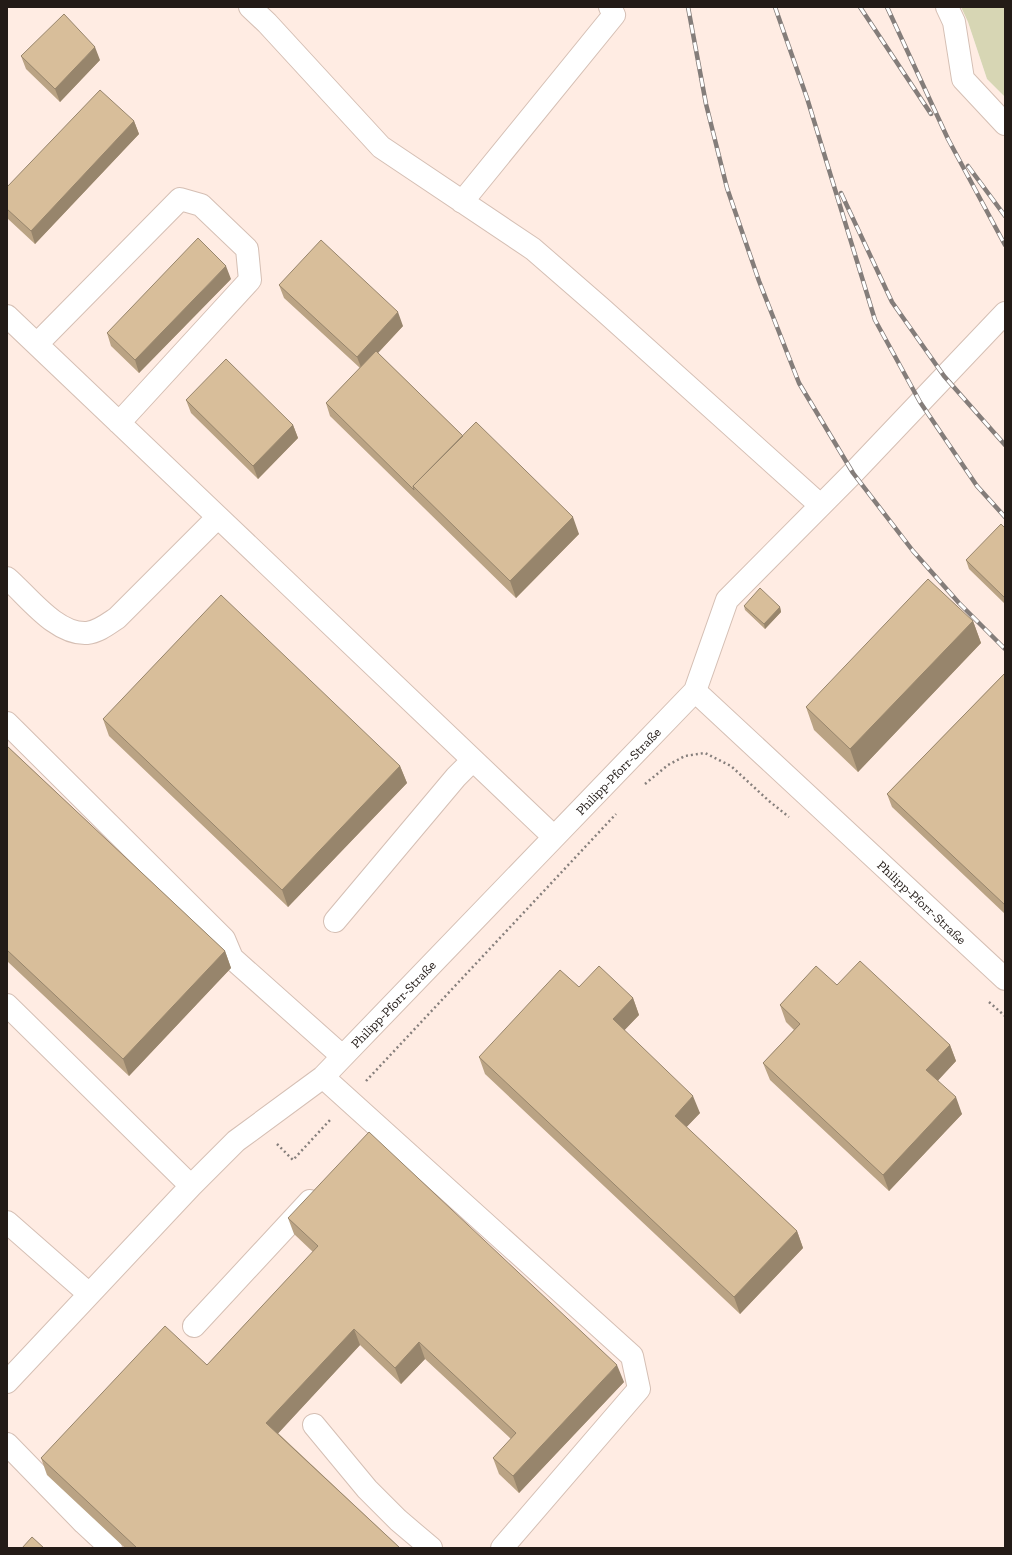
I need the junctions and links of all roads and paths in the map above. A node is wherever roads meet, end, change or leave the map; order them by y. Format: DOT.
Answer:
graph roads {
  1 [pos="250,7"];
  2 [pos="610,7"];
  3 [pos="947,7"];
  4 [pos="1005,124"];
  5 [pos="462,202"];
  6 [pos="1005,313"];
  7 [pos="7,316"];
  8 [pos="36,344"];
  9 [pos="119,423"];
  10 [pos="820,505"];
  11 [pos="218,517"];
  12 [pos="7,578"];
  13 [pos="695,692"];
  14 [pos="7,723"];
  15 [pos="473,760"];
  16 [pos="641,788"];
  17 [pos="621,809"];
  18 [pos="792,820"];
  19 [pos="554,837"];
  20 [pos="335,921"];
  21 [pos="1005,979"];
  22 [pos="988,1000"];
  23 [pos="7,1005"];
  24 [pos="1005,1016"];
  25 [pos="342,1056"];
  26 [pos="323,1077"];
  27 [pos="348,1100"];
  28 [pos="258,1125"];
  29 [pos="191,1186"];
  30 [pos="324,1186"];
  31 [pos="7,1222"];
  32 [pos="89,1294"];
  33 [pos="194,1326"];
  34 [pos="7,1382"];
  35 [pos="314,1425"];
  36 [pos="7,1444"];
  37 [pos="111,1548"];
  38 [pos="431,1548"];
  39 [pos="502,1548"];
  1 -- 5 [label="street"];
  2 -- 5 [label="street"];
  3 -- 4 [label="street"];
  5 -- 10 [label="street"];
  6 -- 10 [label="street"];
  7 -- 8 [label="street"];
  8 -- 9 [label="street"];
  8 -- 9 [label="street"];
  9 -- 11 [label="street"];
  10 -- 13 [label="street"];
  11 -- 12 [label="street"];
  11 -- 15 [label="street"];
  13 -- 19 [label="street, Philipp-Pforr-Straße"];
  13 -- 21 [label="street, Philipp-Pforr-Straße"];
  14 -- 25 [label="street"];
  15 -- 19 [label="street"];
  15 -- 20 [label="street"];
  16 -- 18 [label="path"];
  17 -- 27 [label="path"];
  19 -- 25 [label="street, Philipp-Pforr-Straße"];
  22 -- 24 [label="path"];
  23 -- 29 [label="street"];
  25 -- 26 [label="street, Philipp-Pforr-Straße"];
  26 -- 27 [label="street"];
  26 -- 28 [label="street, Philipp-Pforr-Straße"];
  27 -- 28 [label="path"];
  27 -- 39 [label="street"];
  28 -- 29 [label="street, Philipp-Pforr-Straße"];
  29 -- 32 [label="street, Philipp-Pforr-Straße"];
  30 -- 33 [label="street"];
  31 -- 32 [label="street"];
  32 -- 34 [label="street, Philipp-Pforr-Straße"];
  35 -- 38 [label="street"];
  36 -- 37 [label="street"];
}
